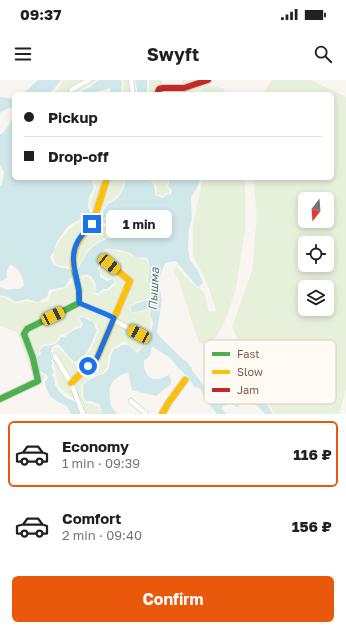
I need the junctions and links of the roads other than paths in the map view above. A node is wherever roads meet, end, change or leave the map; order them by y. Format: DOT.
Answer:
graph roads {
  1 [pos="90,80"];
  2 [pos="131,80"];
  3 [pos="208,80"];
  4 [pos="70,90"];
  5 [pos="134,92"];
  6 [pos="158,92"];
  7 [pos="105,180"];
  8 [pos="92,222"];
  9 [pos="118,224"];
  10 [pos="109,264"];
  11 [pos="79,303"];
  12 [pos="114,318"];
  13 [pos="139,334"];
  14 [pos="55,356"];
  15 [pos="185,380"];
  16 [pos="71,383"];
  17 [pos="0,399"];
  18 [pos="131,401"];
  19 [pos="83,414"];
  20 [pos="146,414"];
  21 [pos="162,414"];
  1 -- 4 [label="street"];
  2 -- 5 [label="street"];
  3 -- 6 [label="street"];
  7 -- 8 [label="street"];
  8 -- 9 [label="street"];
  8 -- 11 [label="street"];
  10 -- 12 [label="street"];
  11 -- 12 [label="street"];
  11 -- 17 [label="street"];
  12 -- 13 [label="street"];
  12 -- 16 [label="street"];
  14 -- 16 [label="street"];
  15 -- 21 [label="street"];
  16 -- 19 [label="street"];
  18 -- 20 [label="street"];
}
